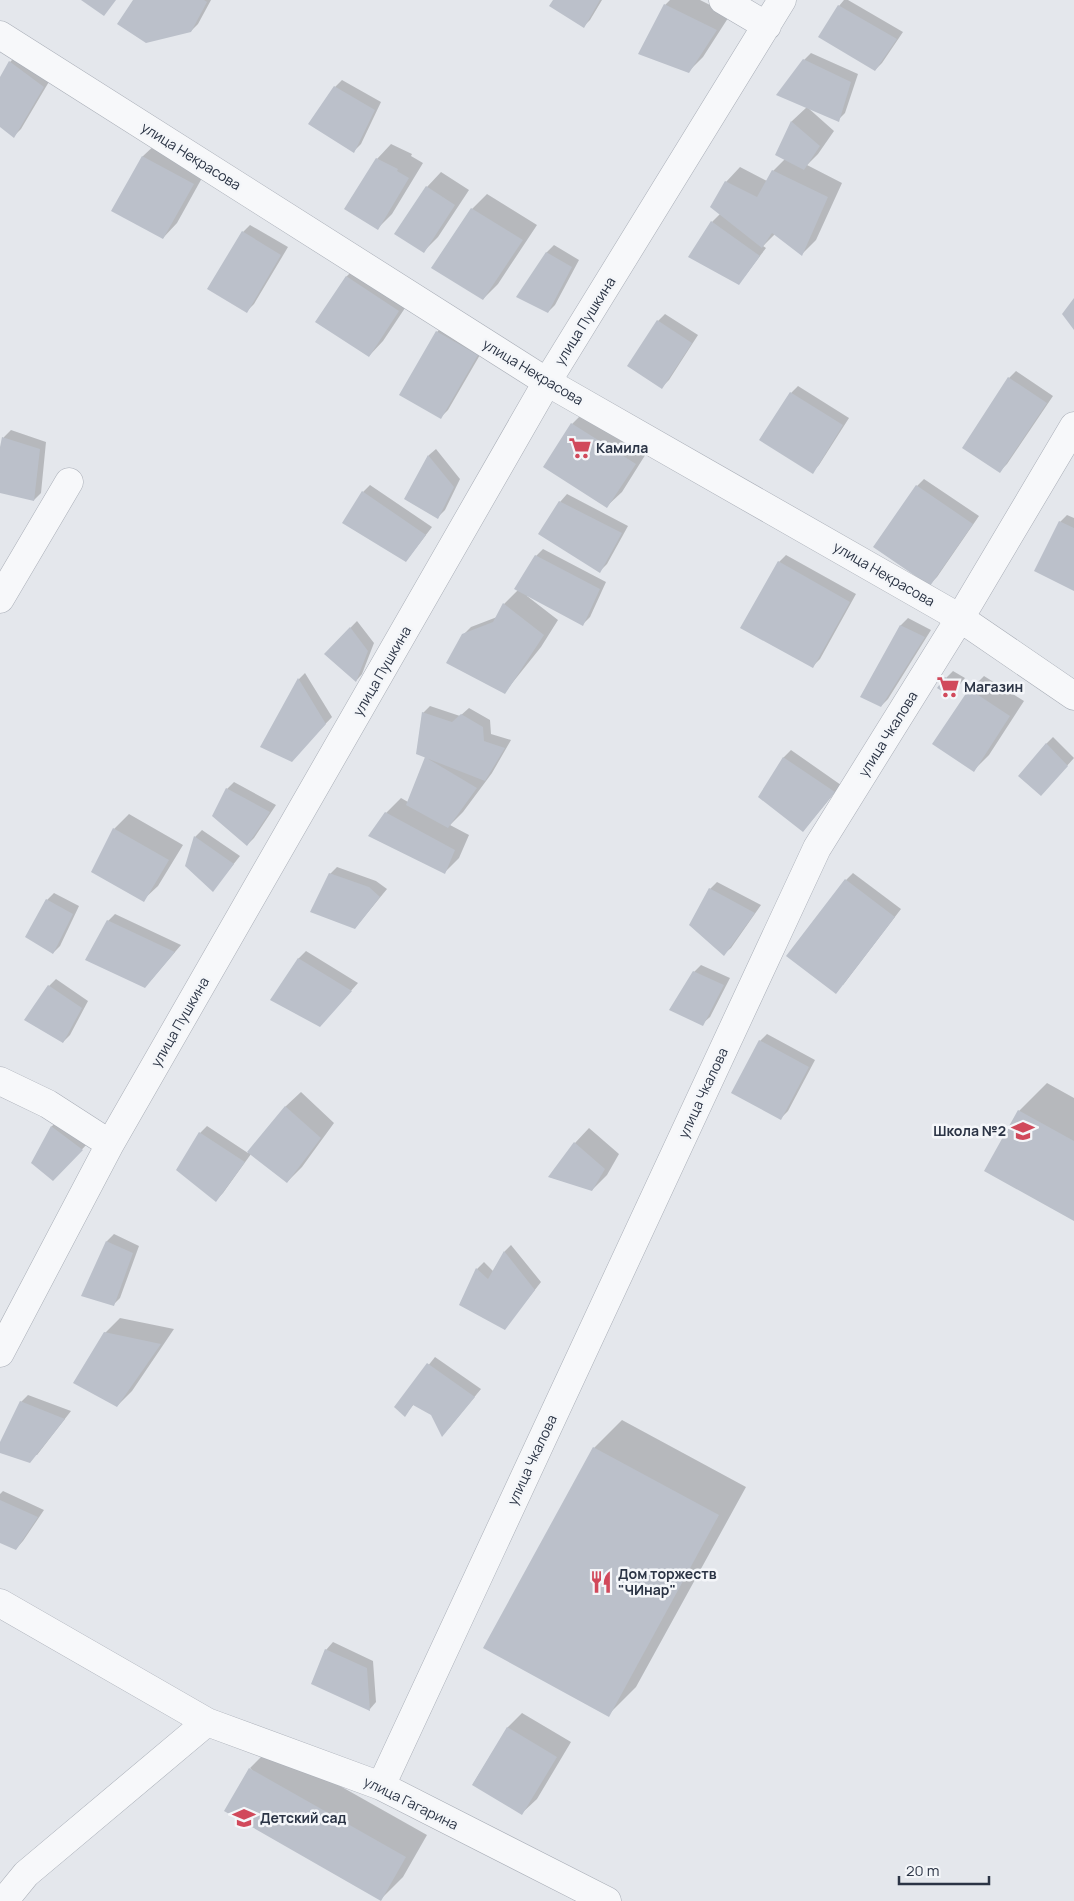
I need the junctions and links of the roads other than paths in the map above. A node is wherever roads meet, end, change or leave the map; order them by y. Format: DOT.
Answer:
graph roads {
  1 [pos="723,0"];
  2 [pos="782,0"];
  3 [pos="767,26"];
  4 [pos="0,35"];
  5 [pos="547,382"];
  6 [pos="1074,426"];
  7 [pos="68,482"];
  8 [pos="0,599"];
  9 [pos="960,618"];
  10 [pos="1074,696"];
  11 [pos="0,1081"];
  12 [pos="110,1144"];
  13 [pos="0,1353"];
  14 [pos="0,1603"];
  15 [pos="207,1722"];
  16 [pos="381,1786"];
  17 [pos="4,1901"];
  18 [pos="607,1901"];
  1 -- 3 [label="street"];
  2 -- 3 [label="street, улица Пушкина"];
  3 -- 5 [label="street, улица Пушкина"];
  4 -- 5 [label="street, улица Некрасова"];
  5 -- 9 [label="street, улица Некрасова"];
  5 -- 12 [label="street, улица Пушкина"];
  6 -- 9 [label="street, улица Чкалова"];
  7 -- 8 [label="street"];
  9 -- 10 [label="street, улица Некрасова"];
  9 -- 16 [label="street, улица Чкалова"];
  11 -- 12 [label="street"];
  12 -- 13 [label="street, улица Пушкина"];
  14 -- 15 [label="street, улица Гагарина"];
  15 -- 16 [label="street, улица Гагарина"];
  15 -- 17 [label="street"];
  16 -- 18 [label="street, улица Гагарина"];
}
